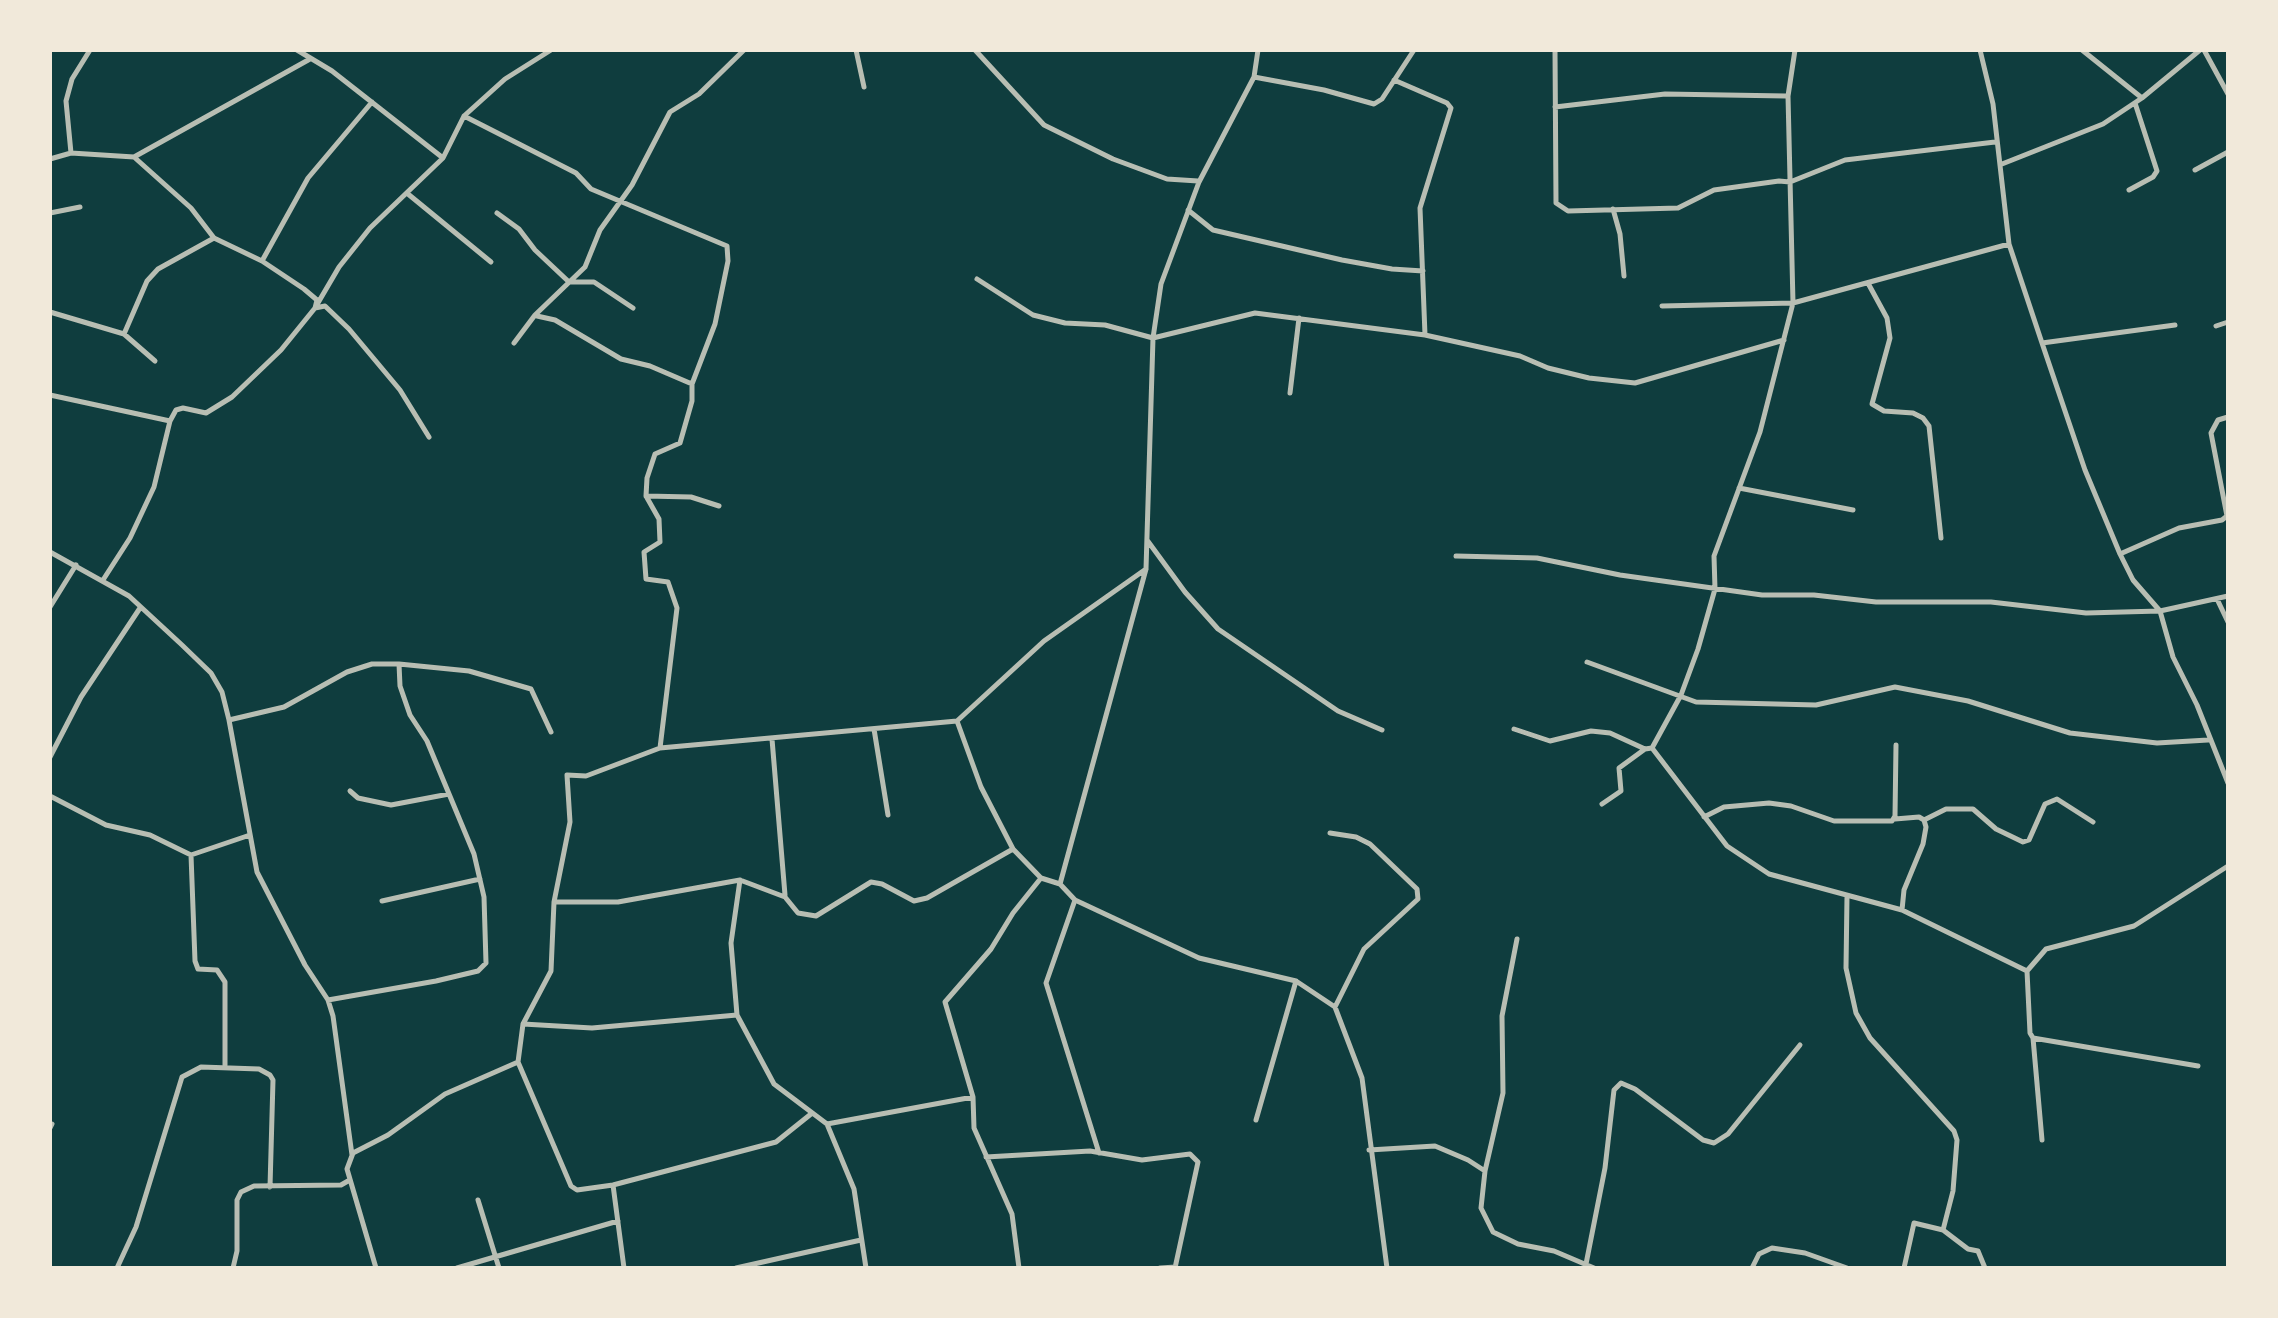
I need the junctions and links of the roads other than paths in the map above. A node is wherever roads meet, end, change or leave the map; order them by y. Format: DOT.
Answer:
graph roads {
  1 [pos="90,50"];
  2 [pos="297,50"];
  3 [pos="550,50"];
  4 [pos="744,50"];
  5 [pos="856,50"];
  6 [pos="975,50"];
  7 [pos="1258,50"];
  8 [pos="1414,50"];
  9 [pos="1555,50"];
  10 [pos="1795,50"];
  11 [pos="1980,50"];
  12 [pos="2082,50"];
  13 [pos="2202,50"];
  14 [pos="310,58"];
  15 [pos="1254,77"];
  16 [pos="1394,80"];
  17 [pos="864,87"];
  18 [pos="2228,94"];
  19 [pos="1788,96"];
  20 [pos="2142,98"];
  21 [pos="372,102"];
  22 [pos="2134,104"];
  23 [pos="1555,107"];
  24 [pos="464,116"];
  25 [pos="1996,142"];
  26 [pos="2228,152"];
  27 [pos="71,153"];
  28 [pos="134,157"];
  29 [pos="443,158"];
  30 [pos="50,160"];
  31 [pos="2002,164"];
  32 [pos="2195,170"];
  33 [pos="1199,182"];
  34 [pos="1790,182"];
  35 [pos="2128,190"];
  36 [pos="408,194"];
  37 [pos="618,201"];
  38 [pos="80,207"];
  39 [pos="1613,209"];
  40 [pos="1188,210"];
  41 [pos="496,213"];
  42 [pos="50,214"];
  43 [pos="214,238"];
  44 [pos="2010,244"];
  45 [pos="262,262"];
  46 [pos="491,262"];
  47 [pos="1422,271"];
  48 [pos="1624,276"];
  49 [pos="977,279"];
  50 [pos="569,282"];
  51 [pos="1868,285"];
  52 [pos="1793,303"];
  53 [pos="1662,306"];
  54 [pos="315,308"];
  55 [pos="633,308"];
  56 [pos="50,312"];
  57 [pos="535,315"];
  58 [pos="1299,318"];
  59 [pos="2228,322"];
  60 [pos="2175,325"];
  61 [pos="2216,326"];
  62 [pos="124,334"];
  63 [pos="1425,335"];
  64 [pos="1152,338"];
  65 [pos="1784,340"];
  66 [pos="514,343"];
  67 [pos="2042,343"];
  68 [pos="155,361"];
  69 [pos="692,384"];
  70 [pos="1290,392"];
  71 [pos="50,395"];
  72 [pos="2228,417"];
  73 [pos="170,420"];
  74 [pos="429,437"];
  75 [pos="1739,488"];
  76 [pos="646,496"];
  77 [pos="719,506"];
  78 [pos="1853,510"];
  79 [pos="1146,538"];
  80 [pos="1941,538"];
  81 [pos="50,552"];
  82 [pos="2120,554"];
  83 [pos="1456,556"];
  84 [pos="76,565"];
  85 [pos="1146,569"];
  86 [pos="103,580"];
  87 [pos="1715,589"];
  88 [pos="2228,596"];
  89 [pos="2217,599"];
  90 [pos="50,607"];
  91 [pos="140,608"];
  92 [pos="2160,611"];
  93 [pos="2228,622"];
  94 [pos="1588,662"];
  95 [pos="399,664"];
  96 [pos="1681,695"];
  97 [pos="230,720"];
  98 [pos="958,721"];
  99 [pos="874,729"];
  100 [pos="1514,729"];
  101 [pos="1382,730"];
  102 [pos="551,732"];
  103 [pos="772,739"];
  104 [pos="2209,740"];
  105 [pos="1896,745"];
  106 [pos="660,748"];
  107 [pos="1648,748"];
  108 [pos="50,758"];
  109 [pos="2228,784"];
  110 [pos="350,791"];
  111 [pos="449,794"];
  112 [pos="50,796"];
  113 [pos="1602,804"];
  114 [pos="888,815"];
  115 [pos="1704,817"];
  116 [pos="1894,819"];
  117 [pos="1924,820"];
  118 [pos="2094,822"];
  119 [pos="1330,833"];
  120 [pos="250,834"];
  121 [pos="1013,849"];
  122 [pos="192,854"];
  123 [pos="2228,866"];
  124 [pos="1041,878"];
  125 [pos="480,879"];
  126 [pos="740,880"];
  127 [pos="1060,884"];
  128 [pos="1847,896"];
  129 [pos="785,897"];
  130 [pos="1075,900"];
  131 [pos="382,901"];
  132 [pos="554,902"];
  133 [pos="1902,910"];
  134 [pos="1518,939"];
  135 [pos="2028,971"];
  136 [pos="1296,981"];
  137 [pos="328,1000"];
  138 [pos="1335,1007"];
  139 [pos="737,1015"];
  140 [pos="523,1024"];
  141 [pos="2033,1038"];
  142 [pos="1800,1045"];
  143 [pos="518,1062"];
  144 [pos="225,1066"];
  145 [pos="2198,1066"];
  146 [pos="973,1097"];
  147 [pos="811,1114"];
  148 [pos="1256,1120"];
  149 [pos="827,1124"];
  150 [pos="2042,1140"];
  151 [pos="1369,1150"];
  152 [pos="1099,1153"];
  153 [pos="986,1156"];
  154 [pos="352,1158"];
  155 [pos="1484,1171"];
  156 [pos="348,1181"];
  157 [pos="613,1185"];
  158 [pos="270,1187"];
  159 [pos="478,1200"];
  160 [pos="618,1221"];
  161 [pos="1944,1230"];
  162 [pos="861,1240"];
  163 [pos="495,1256"];
  164 [pos="1586,1264"];
  165 [pos="117,1268"];
  166 [pos="233,1268"];
  167 [pos="376,1268"];
  168 [pos="457,1268"];
  169 [pos="499,1268"];
  170 [pos="624,1268"];
  171 [pos="736,1268"];
  172 [pos="866,1268"];
  173 [pos="1019,1268"];
  174 [pos="1160,1268"];
  175 [pos="1176,1268"];
  176 [pos="1387,1268"];
  177 [pos="1594,1268"];
  178 [pos="1752,1268"];
  179 [pos="1846,1268"];
  180 [pos="1904,1268"];
  181 [pos="1985,1268"];
  1 -- 27 [label="street"];
  2 -- 14 [label="street"];
  3 -- 24 [label="street"];
  4 -- 37 [label="street"];
  5 -- 17 [label="street"];
  6 -- 33 [label="street"];
  7 -- 15 [label="street"];
  8 -- 16 [label="street"];
  9 -- 23 [label="street"];
  10 -- 19 [label="street"];
  11 -- 25 [label="street"];
  12 -- 20 [label="street"];
  13 -- 18 [label="street"];
  13 -- 20 [label="street"];
  14 -- 21 [label="street"];
  14 -- 28 [label="street"];
  15 -- 16 [label="street"];
  15 -- 33 [label="street"];
  16 -- 47 [label="street"];
  19 -- 23 [label="street"];
  19 -- 34 [label="street"];
  20 -- 22 [label="street"];
  21 -- 29 [label="street"];
  21 -- 45 [label="street"];
  22 -- 31 [label="street"];
  22 -- 35 [label="street"];
  23 -- 39 [label="street"];
  24 -- 29 [label="street"];
  24 -- 37 [label="street"];
  25 -- 31 [label="street"];
  25 -- 34 [label="street"];
  26 -- 32 [label="street"];
  27 -- 28 [label="street"];
  27 -- 30 [label="street"];
  28 -- 43 [label="street"];
  29 -- 36 [label="street"];
  31 -- 44 [label="street"];
  33 -- 40 [label="street"];
  34 -- 39 [label="street"];
  34 -- 52 [label="street"];
  36 -- 46 [label="street"];
  36 -- 54 [label="street"];
  37 -- 50 [label="street"];
  37 -- 69 [label="street"];
  38 -- 42 [label="street"];
  39 -- 48 [label="street"];
  40 -- 47 [label="street"];
  40 -- 64 [label="street"];
  41 -- 50 [label="street"];
  43 -- 45 [label="street"];
  43 -- 62 [label="street"];
  44 -- 51 [label="street"];
  44 -- 67 [label="street"];
  45 -- 54 [label="street"];
  47 -- 63 [label="street"];
  49 -- 64 [label="street"];
  50 -- 55 [label="street"];
  50 -- 57 [label="street"];
  51 -- 52 [label="street"];
  51 -- 80 [label="street"];
  52 -- 53 [label="street"];
  52 -- 65 [label="street"];
  54 -- 73 [label="street"];
  54 -- 74 [label="street"];
  56 -- 62 [label="street"];
  57 -- 66 [label="street"];
  57 -- 69 [label="street"];
  58 -- 63 [label="street"];
  58 -- 64 [label="street"];
  58 -- 70 [label="street"];
  59 -- 61 [label="street"];
  60 -- 67 [label="street"];
  62 -- 68 [label="street"];
  63 -- 65 [label="street"];
  64 -- 79 [label="street"];
  65 -- 75 [label="street"];
  67 -- 82 [label="street"];
  69 -- 76 [label="street"];
  71 -- 73 [label="street"];
  72 -- 82 [label="street"];
  73 -- 86 [label="street"];
  75 -- 78 [label="street"];
  75 -- 87 [label="street"];
  76 -- 77 [label="street"];
  76 -- 106 [label="street"];
  79 -- 85 [label="street"];
  79 -- 101 [label="street"];
  81 -- 84 [label="street"];
  82 -- 92 [label="street"];
  83 -- 87 [label="street"];
  84 -- 86 [label="street"];
  84 -- 90 [label="street"];
  85 -- 98 [label="street"];
  85 -- 127 [label="street"];
  86 -- 91 [label="street"];
  87 -- 92 [label="street"];
  87 -- 96 [label="street"];
  88 -- 89 [label="street"];
  89 -- 92 [label="street"];
  89 -- 93 [label="street"];
  91 -- 97 [label="street"];
  91 -- 108 [label="street"];
  92 -- 104 [label="street"];
  94 -- 96 [label="street"];
  95 -- 97 [label="street"];
  95 -- 102 [label="street"];
  95 -- 111 [label="street"];
  96 -- 104 [label="street"];
  96 -- 107 [label="street"];
  97 -- 120 [label="street"];
  98 -- 99 [label="street"];
  98 -- 121 [label="street"];
  99 -- 103 [label="street"];
  99 -- 114 [label="street"];
  100 -- 107 [label="street"];
  103 -- 106 [label="street"];
  103 -- 129 [label="street"];
  104 -- 109 [label="street"];
  105 -- 116 [label="street"];
  106 -- 132 [label="street"];
  107 -- 113 [label="street"];
  107 -- 115 [label="street"];
  110 -- 111 [label="street"];
  111 -- 125 [label="street"];
  112 -- 122 [label="street"];
  115 -- 116 [label="street"];
  115 -- 128 [label="street"];
  116 -- 117 [label="street"];
  117 -- 118 [label="street"];
  117 -- 133 [label="street"];
  119 -- 138 [label="street"];
  120 -- 122 [label="street"];
  120 -- 137 [label="street"];
  121 -- 124 [label="street"];
  121 -- 129 [label="street"];
  122 -- 144 [label="street"];
  123 -- 135 [label="street"];
  124 -- 127 [label="street"];
  124 -- 146 [label="street"];
  125 -- 131 [label="street"];
  125 -- 137 [label="street"];
  126 -- 129 [label="street"];
  126 -- 132 [label="street"];
  126 -- 139 [label="street"];
  127 -- 130 [label="street"];
  128 -- 133 [label="street"];
  128 -- 161 [label="street"];
  130 -- 136 [label="street"];
  130 -- 152 [label="street"];
  132 -- 140 [label="street"];
  133 -- 135 [label="street"];
  134 -- 155 [label="street"];
  135 -- 141 [label="street"];
  136 -- 138 [label="street"];
  136 -- 148 [label="street"];
  137 -- 154 [label="street"];
  138 -- 151 [label="street"];
  139 -- 140 [label="street"];
  139 -- 147 [label="street"];
  140 -- 143 [label="street"];
  141 -- 145 [label="street"];
  141 -- 150 [label="street"];
  142 -- 164 [label="street"];
  143 -- 154 [label="street"];
  143 -- 157 [label="street"];
  144 -- 158 [label="street"];
  144 -- 165 [label="street"];
  146 -- 149 [label="street"];
  146 -- 153 [label="street"];
  147 -- 149 [label="street"];
  147 -- 157 [label="street"];
  149 -- 162 [label="street"];
  151 -- 155 [label="street"];
  151 -- 176 [label="street"];
  152 -- 153 [label="street"];
  152 -- 175 [label="street"];
  153 -- 173 [label="street"];
  154 -- 156 [label="street"];
  155 -- 164 [label="street"];
  156 -- 158 [label="street"];
  156 -- 167 [label="street"];
  157 -- 160 [label="street"];
  158 -- 166 [label="street"];
  159 -- 163 [label="street"];
  160 -- 163 [label="street"];
  160 -- 170 [label="street"];
  161 -- 180 [label="street"];
  161 -- 181 [label="street"];
  162 -- 171 [label="street"];
  162 -- 172 [label="street"];
  163 -- 168 [label="street"];
  163 -- 169 [label="street"];
  164 -- 177 [label="street"];
  174 -- 175 [label="street"];
  178 -- 179 [label="street"];
}
